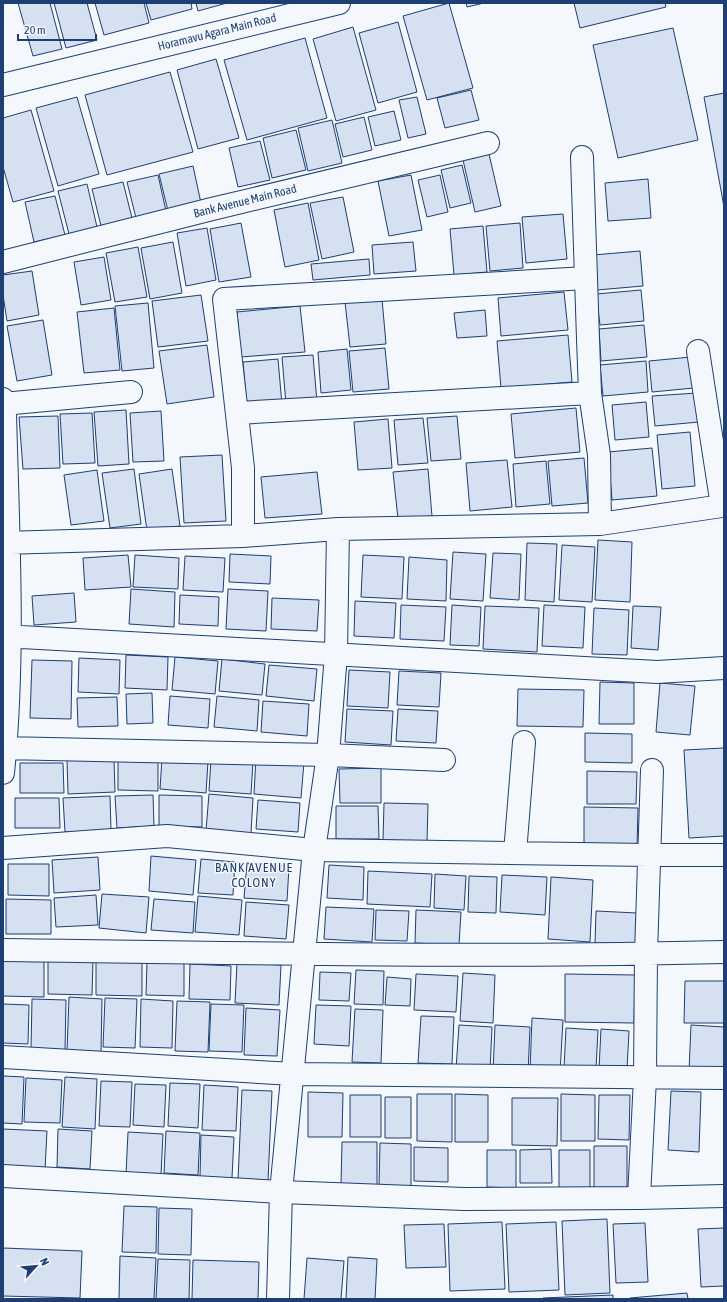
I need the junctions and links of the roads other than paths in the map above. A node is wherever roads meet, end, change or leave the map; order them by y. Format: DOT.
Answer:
graph roads {
  1 [pos="338,3"];
  2 [pos="3,85"];
  3 [pos="488,143"];
  4 [pos="582,157"];
  5 [pos="3,262"];
  6 [pos="586,278"];
  7 [pos="698,351"];
  8 [pos="131,392"];
  9 [pos="590,393"];
  10 [pos="3,402"];
  11 [pos="237,412"];
  12 [pos="600,524"];
  13 [pos="338,529"];
  14 [pos="243,536"];
  15 [pos="5,543"];
  16 [pos="7,636"];
  17 [pos="336,654"];
  18 [pos="724,668"];
  19 [pos="524,742"];
  20 [pos="4,748"];
  21 [pos="328,755"];
  22 [pos="444,760"];
  23 [pos="652,770"];
  24 [pos="3,773"];
  25 [pos="3,848"];
  26 [pos="314,850"];
  27 [pos="515,854"];
  28 [pos="649,855"];
  29 [pos="724,855"];
  30 [pos="3,950"];
  31 [pos="724,952"];
  32 [pos="305,954"];
  33 [pos="646,954"];
  34 [pos="3,1057"];
  35 [pos="293,1074"];
  36 [pos="645,1078"];
  37 [pos="724,1078"];
  38 [pos="3,1176"];
  39 [pos="281,1192"];
  40 [pos="724,1196"];
  41 [pos="639,1198"];
  42 [pos="278,1299"];
  1 -- 2 [label="street, Horamavu Agara Main Road"];
  3 -- 5 [label="street, Bank Avenue Main Road"];
  4 -- 6 [label="street"];
  6 -- 9 [label="street"];
  6 -- 11 [label="street"];
  7 -- 12 [label="street"];
  8 -- 10 [label="street"];
  9 -- 11 [label="street"];
  9 -- 12 [label="street"];
  10 -- 15 [label="street"];
  11 -- 14 [label="street"];
  12 -- 13 [label="street"];
  13 -- 14 [label="street"];
  13 -- 17 [label="street"];
  14 -- 15 [label="street"];
  15 -- 16 [label="street"];
  16 -- 17 [label="street"];
  16 -- 20 [label="street"];
  17 -- 18 [label="street"];
  17 -- 21 [label="street"];
  19 -- 27 [label="street"];
  20 -- 21 [label="street"];
  20 -- 24 [label="street"];
  21 -- 22 [label="street"];
  21 -- 26 [label="street"];
  23 -- 28 [label="street"];
  25 -- 26 [label="street"];
  26 -- 27 [label="street"];
  26 -- 32 [label="street"];
  27 -- 28 [label="street"];
  28 -- 29 [label="street"];
  28 -- 33 [label="street"];
  30 -- 32 [label="street"];
  31 -- 33 [label="street"];
  32 -- 33 [label="street"];
  32 -- 35 [label="street"];
  33 -- 36 [label="street"];
  34 -- 35 [label="street"];
  35 -- 36 [label="street"];
  35 -- 39 [label="street"];
  36 -- 37 [label="street"];
  36 -- 41 [label="street"];
  38 -- 39 [label="street"];
  39 -- 41 [label="street"];
  39 -- 42 [label="street"];
  40 -- 41 [label="street"];
}
